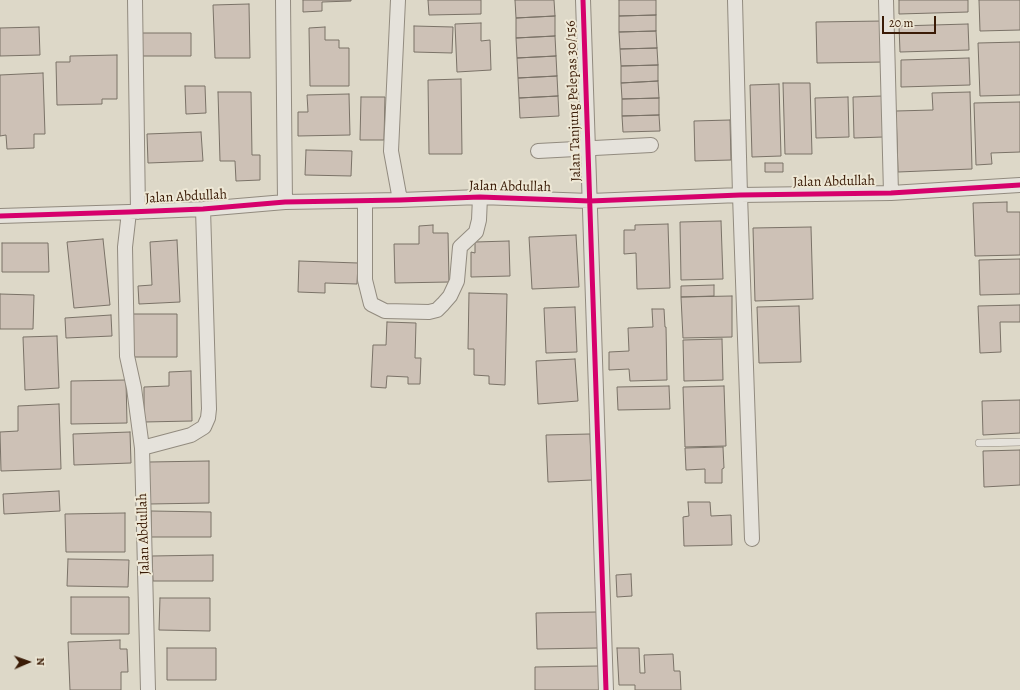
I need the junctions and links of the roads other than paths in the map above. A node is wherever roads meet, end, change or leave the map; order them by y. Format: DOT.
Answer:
graph roads {
  1 [pos="135,0"];
  2 [pos="283,0"];
  3 [pos="398,0"];
  4 [pos="583,0"];
  5 [pos="735,0"];
  6 [pos="886,0"];
  7 [pos="651,144"];
  8 [pos="588,148"];
  9 [pos="538,151"];
  10 [pos="1020,185"];
  11 [pos="891,193"];
  12 [pos="740,196"];
  13 [pos="480,197"];
  14 [pos="400,200"];
  15 [pos="365,201"];
  16 [pos="590,201"];
  17 [pos="285,202"];
  18 [pos="203,209"];
  19 [pos="134,212"];
  20 [pos="0,216"];
  21 [pos="1020,442"];
  22 [pos="979,443"];
  23 [pos="142,448"];
  24 [pos="752,539"];
  25 [pos="148,690"];
  26 [pos="606,690"];
  1 -- 19 [label="street"];
  2 -- 17 [label="street"];
  3 -- 14 [label="street"];
  4 -- 8 [label="street, Jalan Tanjung Pelepas 30/156"];
  5 -- 12 [label="street"];
  6 -- 11 [label="street"];
  7 -- 8 [label="street"];
  8 -- 9 [label="street"];
  8 -- 16 [label="street, Jalan Tanjung Pelepas 30/156"];
  10 -- 11 [label="street, Jalan Abdullah"];
  11 -- 12 [label="street, Jalan Abdullah"];
  12 -- 16 [label="street, Jalan Abdullah"];
  12 -- 24 [label="street"];
  13 -- 14 [label="street, Jalan Abdullah"];
  13 -- 15 [label="street"];
  13 -- 16 [label="street, Jalan Abdullah"];
  14 -- 15 [label="street, Jalan Abdullah"];
  15 -- 17 [label="street, Jalan Abdullah"];
  16 -- 26 [label="street, Jalan Tanjung Pelepas 30/156"];
  17 -- 18 [label="street, Jalan Abdullah"];
  18 -- 19 [label="street, Jalan Abdullah"];
  18 -- 23 [label="street, Jalan Abdullah"];
  19 -- 20 [label="street, Jalan Abdullah"];
  19 -- 23 [label="street"];
  21 -- 22 [label="lane"];
  23 -- 25 [label="street, Jalan Abdullah"];
}
